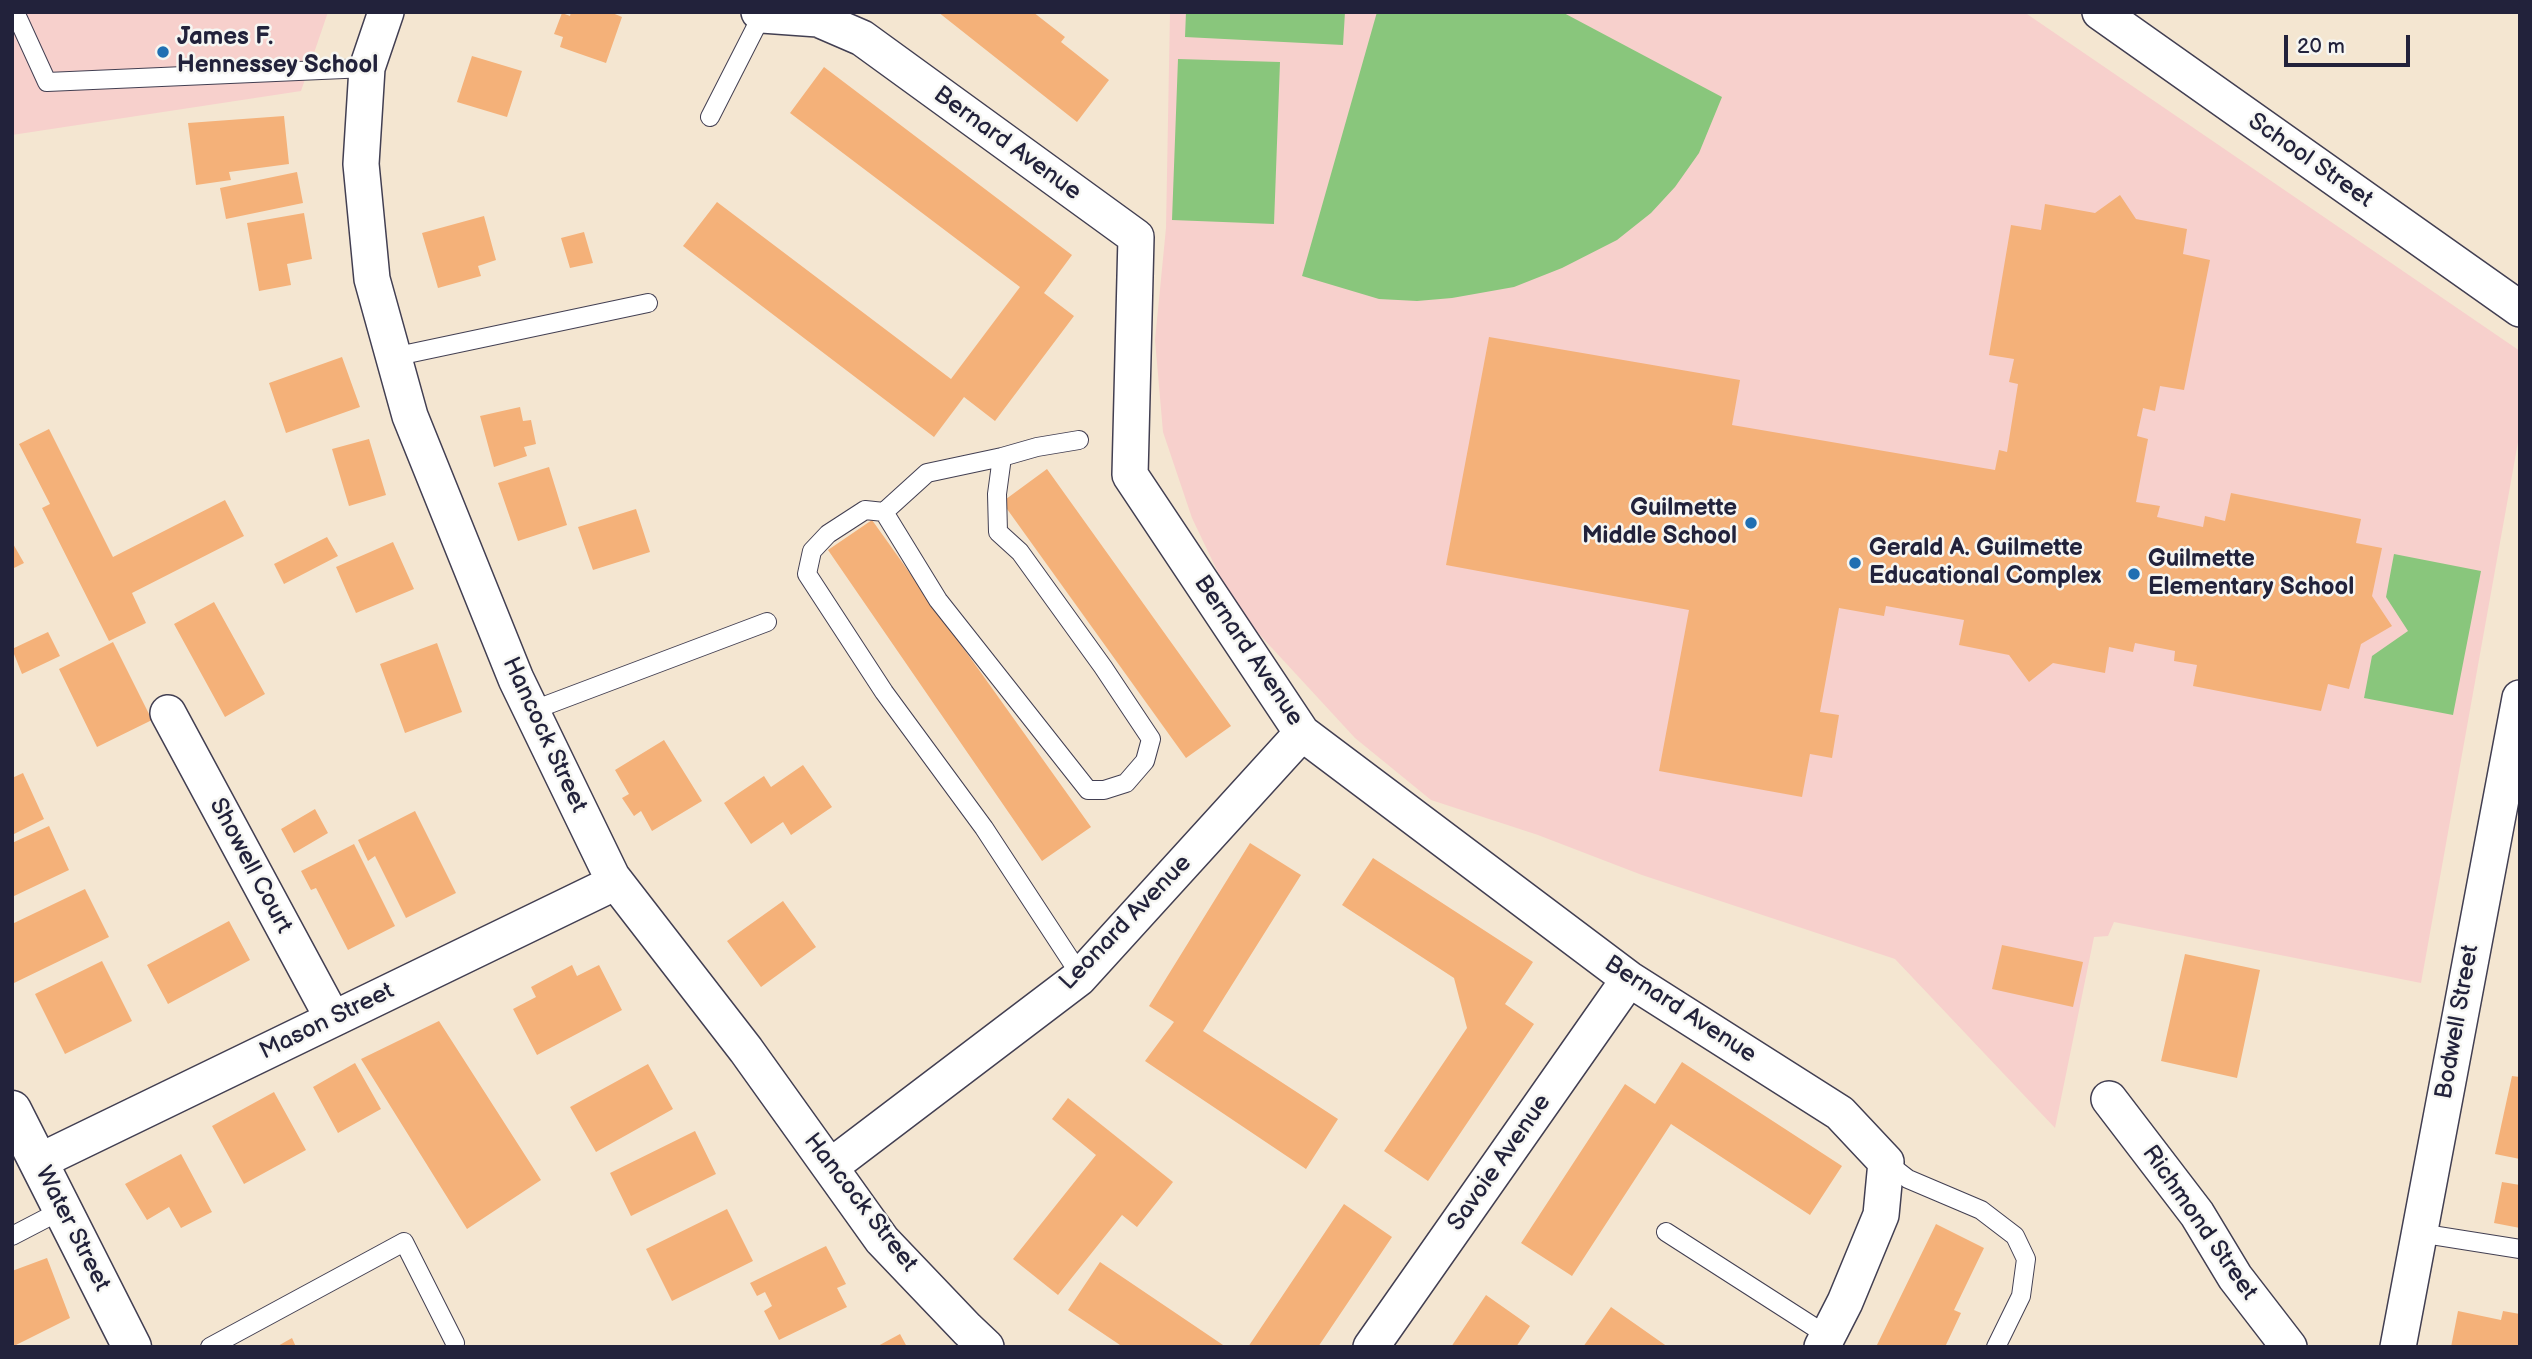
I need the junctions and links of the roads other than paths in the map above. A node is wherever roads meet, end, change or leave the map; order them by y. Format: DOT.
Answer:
graph roads {
  1 [pos="15,12"];
  2 [pos="386,12"];
  3 [pos="2100,12"];
  4 [pos="761,13"];
  5 [pos="366,68"];
  6 [pos="710,117"];
  7 [pos="648,303"];
  8 [pos="2520,309"];
  9 [pos="393,357"];
  10 [pos="1079,440"];
  11 [pos="1002,457"];
  12 [pos="884,512"];
  13 [pos="767,622"];
  14 [pos="2520,698"];
  15 [pos="531,711"];
  16 [pos="168,713"];
  17 [pos="1301,733"];
  18 [pos="2509,814"];
  19 [pos="616,882"];
  20 [pos="1081,976"];
  21 [pos="1629,979"];
  22 [pos="333,1019"];
  23 [pos="2109,1100"];
  24 [pos="12,1111"];
  25 [pos="38,1162"];
  26 [pos="1886,1162"];
  27 [pos="830,1167"];
  28 [pos="62,1210"];
  29 [pos="1666,1232"];
  30 [pos="2419,1233"];
  31 [pos="12,1236"];
  32 [pos="2520,1249"];
  33 [pos="1825,1341"];
  34 [pos="455,1343"];
  35 [pos="130,1346"];
  36 [pos="210,1347"];
  37 [pos="986,1347"];
  38 [pos="1371,1347"];
  39 [pos="1996,1347"];
  40 [pos="2289,1347"];
  41 [pos="2398,1347"];
  1 -- 5 [label="lane"];
  2 -- 5 [label="street, Hancock Street"];
  3 -- 8 [label="street, School Street"];
  4 -- 6 [label="lane"];
  4 -- 17 [label="street, Bernard Avenue"];
  5 -- 9 [label="street, Hancock Street"];
  7 -- 9 [label="lane"];
  9 -- 15 [label="street, Hancock Street"];
  10 -- 11 [label="lane"];
  11 -- 12 [label="lane"];
  11 -- 12 [label="lane"];
  12 -- 20 [label="lane"];
  13 -- 15 [label="lane"];
  14 -- 18 [label="street, Bodwell Street"];
  15 -- 19 [label="street, Hancock Street"];
  16 -- 22 [label="street, Showell Court"];
  17 -- 20 [label="street, Leonard Avenue"];
  17 -- 21 [label="street, Bernard Avenue"];
  18 -- 30 [label="street, Bodwell Street"];
  19 -- 22 [label="street, Mason Street"];
  19 -- 27 [label="street, Hancock Street"];
  20 -- 27 [label="street, Leonard Avenue"];
  21 -- 26 [label="street, Bernard Avenue"];
  21 -- 38 [label="street, Savoie Avenue"];
  22 -- 25 [label="street, Mason Street"];
  23 -- 40 [label="street, Richmond Street"];
  24 -- 25 [label="main road, Water Street"];
  25 -- 28 [label="main road, Water Street"];
  26 -- 33 [label="street"];
  26 -- 39 [label="lane"];
  27 -- 37 [label="street, Hancock Street"];
  28 -- 31 [label="lane"];
  28 -- 35 [label="main road, Water Street"];
  29 -- 33 [label="lane"];
  30 -- 32 [label="lane"];
  30 -- 41 [label="street, Bodwell Street"];
  34 -- 36 [label="lane"];
}
